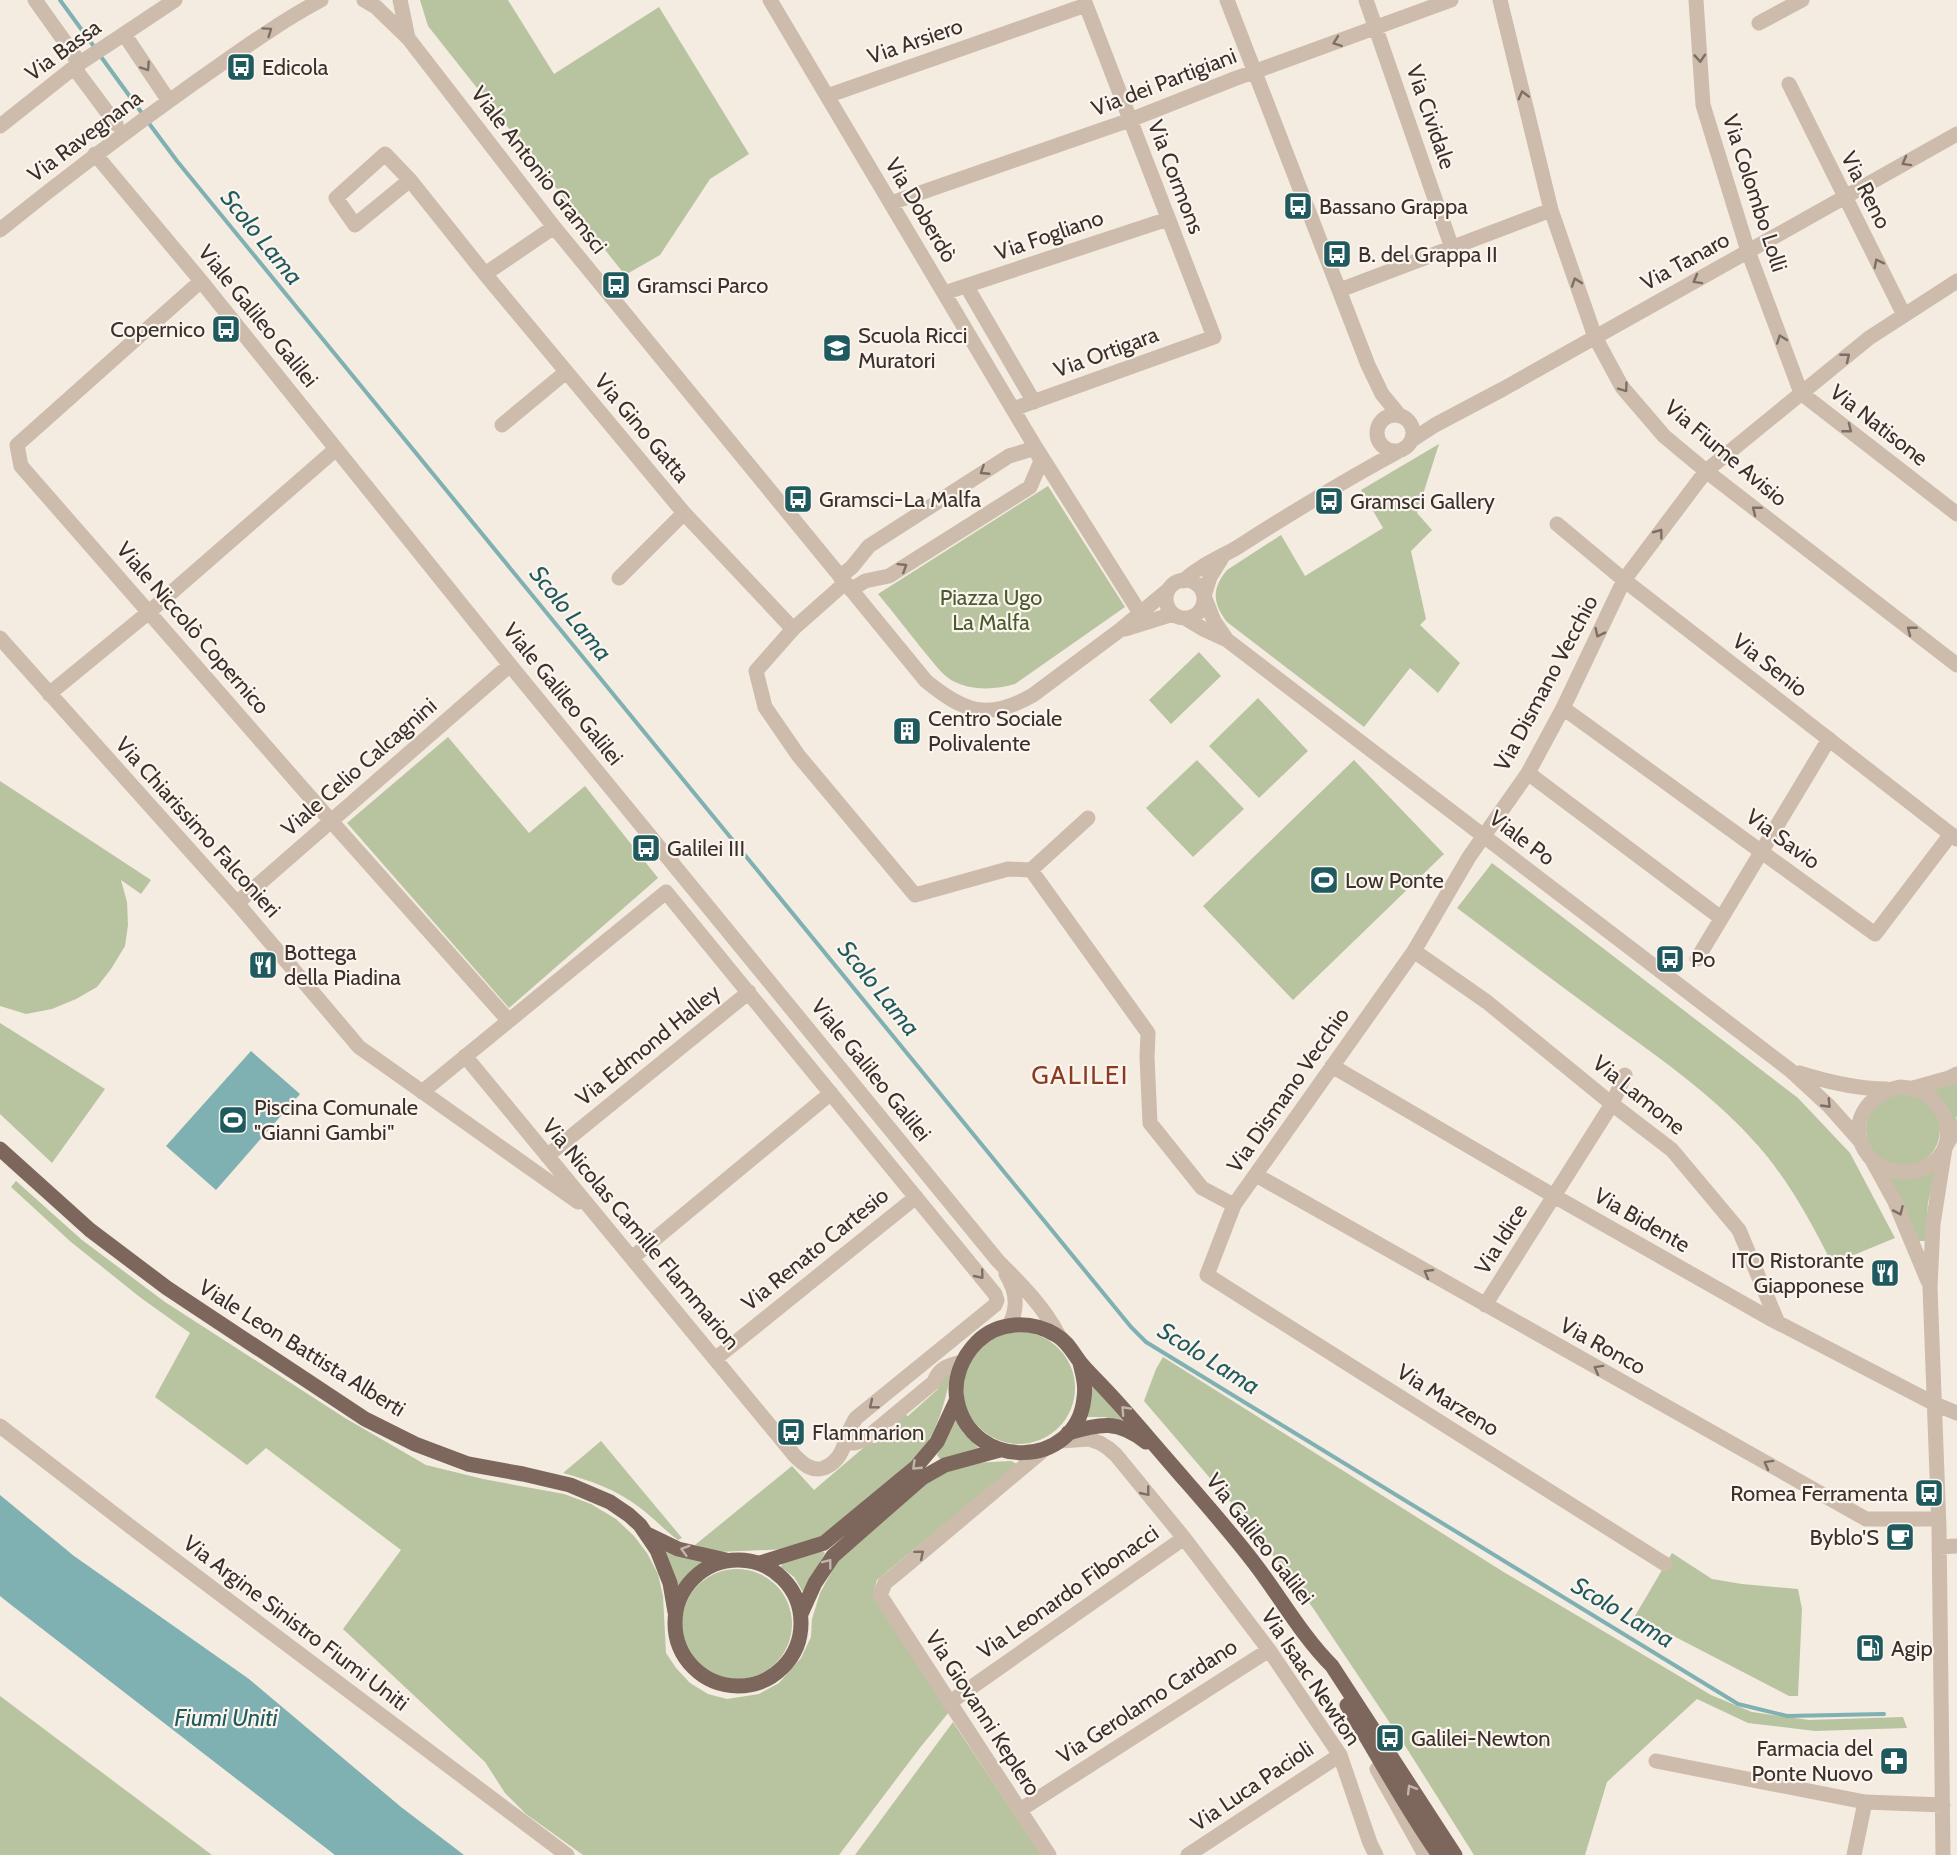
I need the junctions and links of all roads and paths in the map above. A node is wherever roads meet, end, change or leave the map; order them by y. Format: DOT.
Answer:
graph roads {
  1 [pos="35,0"];
  2 [pos="175,0"];
  3 [pos="321,0"];
  4 [pos="364,0"];
  5 [pos="400,0"];
  6 [pos="1227,0"];
  7 [pos="1366,0"];
  8 [pos="1451,0"];
  9 [pos="1500,0"];
  10 [pos="1696,0"];
  11 [pos="1803,0"];
  12 [pos="774,1"];
  13 [pos="1085,3"];
  14 [pos="1759,23"];
  15 [pos="1377,27"];
  16 [pos="124,34"];
  17 [pos="408,38"];
  18 [pos="77,65"];
  19 [pos="1255,72"];
  20 [pos="1789,84"];
  21 [pos="827,96"];
  22 [pos="169,101"];
  23 [pos="2,119"];
  24 [pos="1130,120"];
  25 [pos="120,129"];
  26 [pos="1957,134"];
  27 [pos="96,154"];
  28 [pos="410,180"];
  29 [pos="1844,197"];
  30 [pos="891,203"];
  31 [pos="1551,210"];
  32 [pos="1168,219"];
  33 [pos="554,227"];
  34 [pos="0,230"];
  35 [pos="1452,248"];
  36 [pos="1748,251"];
  37 [pos="485,273"];
  38 [pos="201,281"];
  39 [pos="1957,281"];
  40 [pos="967,287"];
  41 [pos="1340,290"];
  42 [pos="944,293"];
  43 [pos="1904,315"];
  44 [pos="1214,337"];
  45 [pos="1595,338"];
  46 [pos="1368,365"];
  47 [pos="566,372"];
  48 [pos="1801,393"];
  49 [pos="1034,402"];
  50 [pos="1013,409"];
  51 [pos="1403,417"];
  52 [pos="1380,422"];
  53 [pos="502,425"];
  54 [pos="1435,425"];
  55 [pos="1377,438"];
  56 [pos="1033,443"];
  57 [pos="1406,445"];
  58 [pos="336,448"];
  59 [pos="1014,454"];
  60 [pos="1706,471"];
  61 [pos="1034,476"];
  62 [pos="1334,486"];
  63 [pos="684,513"];
  64 [pos="1957,514"];
  65 [pos="1557,524"];
  66 [pos="861,555"];
  67 [pos="1223,556"];
  68 [pos="619,578"];
  69 [pos="877,578"];
  70 [pos="1183,580"];
  71 [pos="1624,580"];
  72 [pos="845,583"];
  73 [pos="1168,590"];
  74 [pos="1204,596"];
  75 [pos="148,612"];
  76 [pos="1140,613"];
  77 [pos="1179,616"];
  78 [pos="793,629"];
  79 [pos="1120,630"];
  80 [pos="0,638"];
  81 [pos="1227,640"];
  82 [pos="510,665"];
  83 [pos="1957,665"];
  84 [pos="49,694"];
  85 [pos="1563,708"];
  86 [pos="1829,739"];
  87 [pos="1528,773"];
  88 [pos="1089,818"];
  89 [pos="331,821"];
  90 [pos="1483,837"];
  91 [pos="1954,837"];
  92 [pos="1761,851"];
  93 [pos="1031,870"];
  94 [pos="237,903"];
  95 [pos="1721,918"];
  96 [pos="720,922"];
  97 [pos="703,937"];
  98 [pos="1414,951"];
  99 [pos="1696,959"];
  100 [pos="749,992"];
  101 [pos="508,1021"];
  102 [pos="817,1040"];
  103 [pos="799,1054"];
  104 [pos="465,1056"];
  105 [pos="1332,1066"];
  106 [pos="1790,1070"];
  107 [pos="1957,1074"];
  108 [pos="1625,1075"];
  109 [pos="1913,1088"];
  110 [pos="1887,1089"];
  111 [pos="422,1092"];
  112 [pos="831,1093"];
  113 [pos="1612,1104"];
  114 [pos="1957,1126"];
  115 [pos="1861,1142"];
  116 [pos="1945,1148"];
  117 [pos="0,1149"];
  118 [pos="548,1156"];
  119 [pos="1871,1159"];
  120 [pos="1256,1175"];
  121 [pos="1554,1196"];
  122 [pos="916,1197"];
  123 [pos="1234,1205"];
  124 [pos="596,1215"];
  125 [pos="978,1237"];
  126 [pos="962,1253"];
  127 [pos="632,1258"];
  128 [pos="998,1261"];
  129 [pos="1207,1275"];
  130 [pos="1930,1287"];
  131 [pos="1485,1305"];
  132 [pos="1779,1323"];
  133 [pos="1009,1325"];
  134 [pos="1059,1336"];
  135 [pos="954,1338"];
  136 [pos="981,1338"];
  137 [pos="715,1359"];
  138 [pos="925,1362"];
  139 [pos="962,1362"];
  140 [pos="1080,1363"];
  141 [pos="937,1374"];
  142 [pos="957,1399"];
  143 [pos="1935,1404"];
  144 [pos="1957,1413"];
  145 [pos="0,1426"];
  146 [pos="1058,1441"];
  147 [pos="845,1443"];
  148 [pos="1000,1450"];
  149 [pos="1163,1455"];
  150 [pos="1938,1519"];
  151 [pos="646,1533"];
  152 [pos="1184,1538"];
  153 [pos="1957,1546"];
  154 [pos="1939,1547"];
  155 [pos="726,1560"];
  156 [pos="760,1563"];
  157 [pos="1665,1564"];
  158 [pos="675,1612"];
  159 [pos="801,1614"];
  160 [pos="1269,1650"];
  161 [pos="1319,1653"];
  162 [pos="949,1703"];
  163 [pos="1367,1738"];
  164 [pos="1340,1755"];
  165 [pos="1656,1761"];
  166 [pos="1864,1802"];
  167 [pos="1943,1805"];
  168 [pos="1020,1810"];
  169 [pos="1427,1814"];
  170 [pos="567,1855"];
  171 [pos="1049,1855"];
  172 [pos="1188,1855"];
  173 [pos="1376,1855"];
  174 [pos="1425,1855"];
  175 [pos="1439,1855"];
  176 [pos="1448,1855"];
  177 [pos="1455,1855"];
  178 [pos="1854,1855"];
  179 [pos="1943,1855"];
  1 -- 18 [label="street"];
  2 -- 16 [label="street"];
  22 -- 3 [label="street, Via Ravegnana, one-way"];
  4 -- 17 [label="street, Viale Antonio Gramsci"];
  5 -- 17 [label="street, Viale Antonio Gramsci"];
  6 -- 19 [label="street"];
  7 -- 15 [label="street, Via Cividale"];
  8 -- 15 [label="street, Via dei Partigiani"];
  31 -- 9 [label="street, Via Fiume Avisio, one-way"];
  10 -- 36 [label="street, Via Colombo Lolli, one-way"];
  11 -- 14 [label="street"];
  12 -- 21 [label="street, Via Doberdò"];
  13 -- 21 [label="street, Via Arsiero"];
  13 -- 24 [label="street, Via Cormons"];
  15 -- 19 [label="street, Via dei Partigiani, one-way"];
  15 -- 35 [label="street, Via Cividale"];
  16 -- 18 [label="street, Via Bassa"];
  16 -- 22 [label="street, Via Ravegnana, one-way"];
  17 -- 33 [label="street, Viale Antonio Gramsci"];
  18 -- 23 [label="street, Via Bassa"];
  18 -- 25 [label="street"];
  19 -- 24 [label="street, Via dei Partigiani"];
  19 -- 41 [label="street"];
  20 -- 29 [label="street, Via Reno"];
  21 -- 30 [label="street, Via Doberdò"];
  22 -- 25 [label="street, Via Ravegnana"];
  24 -- 30 [label="street, Via dei Partigiani"];
  24 -- 32 [label="street, Via Cormons"];
  25 -- 27 [label="street, Via Ravegnana"];
  26 -- 29 [label="street, Via Tanaro, one-way"];
  27 -- 34 [label="street, Via Ravegnana"];
  27 -- 38 [label="street, Viale Galileo Galilei"];
  28 -- 28 [label="street, Via Gino Gatta"];
  28 -- 37 [label="street, Via Gino Gatta"];
  29 -- 36 [label="street, Via Tanaro"];
  43 -- 29 [label="street, Via Reno, one-way"];
  30 -- 42 [label="street, Via Doberdò"];
  31 -- 35 [label="street"];
  45 -- 31 [label="street, Via Fiume Avisio, one-way"];
  32 -- 40 [label="street, Via Fogliano"];
  32 -- 44 [label="street, Via Cormons"];
  33 -- 37 [label="street"];
  33 -- 72 [label="street, Viale Antonio Gramsci"];
  35 -- 41 [label="street"];
  36 -- 45 [label="street, Via Tanaro, one-way"];
  48 -- 36 [label="street, Via Colombo Lolli, one-way"];
  37 -- 47 [label="street, Via Gino Gatta"];
  38 -- 58 [label="street, Viale Galileo Galilei"];
  38 -- 75 [label="street, Viale Niccolò Copernico"];
  39 -- 43 [label="street, Via Dismano Vecchio"];
  40 -- 42 [label="street, Via Fogliano"];
  40 -- 49 [label="street"];
  41 -- 46 [label="street"];
  42 -- 50 [label="street, Via Doberdò"];
  48 -- 43 [label="street, Via Dismano Vecchio, one-way"];
  44 -- 49 [label="street, Via Ortigara"];
  45 -- 54 [label="street, Via Tanaro"];
  45 -- 60 [label="street, Via Fiume Avisio, one-way"];
  46 -- 51 [label="street"];
  46 -- 52 [label="street"];
  47 -- 53 [label="street, Via Gino Gatta"];
  47 -- 63 [label="street, Via Gino Gatta"];
  48 -- 60 [label="street, Via Dismano Vecchio"];
  48 -- 64 [label="street, Via Natisone, one-way"];
  49 -- 50 [label="street, Via Ortigara"];
  50 -- 56 [label="street, Via Doberdò"];
  51 -- 52 [label="street"];
  51 -- 54 [label="street"];
  51 -- 57 [label="street"];
  52 -- 55 [label="street"];
  54 -- 57 [label="street, Via Tanaro"];
  55 -- 57 [label="street"];
  55 -- 62 [label="street"];
  56 -- 59 [label="street"];
  56 -- 61 [label="street"];
  56 -- 76 [label="street"];
  57 -- 62 [label="street"];
  58 -- 75 [label="street"];
  58 -- 82 [label="street, Viale Galileo Galilei"];
  59 -- 61 [label="street"];
  59 -- 66 [label="street, one-way"];
  71 -- 60 [label="street, Via Dismano Vecchio, one-way"];
  83 -- 60 [label="street, Via Fiume Avisio, one-way"];
  69 -- 61 [label="street, one-way"];
  62 -- 67 [label="street"];
  63 -- 68 [label="street, Via Gino Gatta"];
  63 -- 78 [label="street, Via Gino Gatta"];
  65 -- 71 [label="street, Via Senio"];
  66 -- 69 [label="street"];
  66 -- 72 [label="street"];
  67 -- 70 [label="street"];
  67 -- 74 [label="street"];
  69 -- 72 [label="street"];
  70 -- 73 [label="street"];
  70 -- 74 [label="street"];
  71 -- 85 [label="street, Via Dismano Vecchio, one-way"];
  71 -- 86 [label="street, Via Senio"];
  72 -- 78 [label="street"];
  72 -- 79 [label="street, Viale Antonio Gramsci"];
  73 -- 76 [label="street, Viale Antonio Gramsci"];
  73 -- 77 [label="street"];
  74 -- 77 [label="street"];
  74 -- 81 [label="street, Viale Po"];
  75 -- 84 [label="street"];
  75 -- 89 [label="street, Viale Niccolò Copernico"];
  76 -- 79 [label="street, Viale Antonio Gramsci"];
  77 -- 79 [label="street, Viale Antonio Gramsci"];
  77 -- 81 [label="street, Viale Po"];
  78 -- 93 [label="street"];
  80 -- 84 [label="street, Via Chiarissimo Falconieri"];
  81 -- 90 [label="street, Viale Po"];
  82 -- 89 [label="street, Viale Celio Calcagnini"];
  82 -- 96 [label="street, Viale Galileo Galilei"];
  84 -- 94 [label="street, Via Chiarissimo Falconieri"];
  85 -- 87 [label="street, Via Dismano Vecchio"];
  85 -- 92 [label="street, Via Savio"];
  86 -- 91 [label="street, Via Senio"];
  86 -- 92 [label="street"];
  87 -- 90 [label="street, Via Dismano Vecchio"];
  87 -- 95 [label="street"];
  88 -- 93 [label="street"];
  89 -- 94 [label="street, Viale Celio Calcagnini"];
  89 -- 101 [label="street, Viale Niccolò Copernico"];
  90 -- 98 [label="street, Via Dismano Vecchio"];
  90 -- 106 [label="street, Viale Po"];
  91 -- 92 [label="street, Via Savio"];
  92 -- 95 [label="street"];
  93 -- 123 [label="street"];
  94 -- 111 [label="street, Via Chiarissimo Falconieri"];
  95 -- 99 [label="street"];
  96 -- 97 [label="street"];
  96 -- 102 [label="street, Viale Galileo Galilei"];
  97 -- 100 [label="street"];
  97 -- 101 [label="street"];
  98 -- 105 [label="street, Via Dismano Vecchio"];
  98 -- 113 [label="street, Via Lamone"];
  100 -- 103 [label="street"];
  100 -- 118 [label="street, Via Edmond Halley"];
  101 -- 104 [label="street"];
  102 -- 103 [label="street"];
  102 -- 125 [label="street, Viale Galileo Galilei"];
  103 -- 112 [label="street"];
  104 -- 111 [label="street"];
  104 -- 118 [label="street, Via Nicolas Camille Flammarion"];
  105 -- 120 [label="street, Via Dismano Vecchio"];
  105 -- 121 [label="street, Via Bidente"];
  106 -- 110 [label="street, Viale Po"];
  106 -- 115 [label="street, Viale Po, one-way"];
  107 -- 109 [label="street"];
  108 -- 113 [label="street, Via Idice"];
  109 -- 110 [label="street"];
  109 -- 116 [label="street"];
  110 -- 115 [label="street"];
  111 -- 124 [label="street, Via Chiarissimo Falconieri"];
  112 -- 122 [label="street"];
  112 -- 127 [label="street"];
  113 -- 121 [label="street, Via Idice"];
  113 -- 132 [label="street, Via Lamone"];
  114 -- 116 [label="street"];
  115 -- 119 [label="street"];
  116 -- 119 [label="street"];
  116 -- 130 [label="street"];
  117 -- 151 [label="main road, Viale Leon Battista Alberti"];
  118 -- 124 [label="street, Via Nicolas Camille Flammarion"];
  119 -- 130 [label="street, one-way"];
  120 -- 123 [label="street, Via Dismano Vecchio"];
  131 -- 120 [label="street, Via Ronco, one-way"];
  121 -- 131 [label="street, Via Idice"];
  121 -- 132 [label="street, Via Bidente"];
  122 -- 126 [label="street"];
  122 -- 137 [label="street, Via Renato Cartesio"];
  123 -- 129 [label="street, Via Dismano Vecchio"];
  124 -- 127 [label="street, Via Nicolas Camille Flammarion"];
  125 -- 126 [label="street"];
  125 -- 128 [label="street, Viale Galileo Galilei"];
  126 -- 135 [label="street, Via Nicolas Camille Flammarion, one-way"];
  127 -- 137 [label="street, Via Nicolas Camille Flammarion"];
  128 -- 133 [label="street"];
  128 -- 134 [label="street"];
  129 -- 157 [label="street, Via Marzeno"];
  130 -- 143 [label="street"];
  150 -- 131 [label="street, Via Ronco, one-way"];
  132 -- 143 [label="street, Via Bidente"];
  133 -- 134 [label="main road"];
  133 -- 136 [label="main road"];
  134 -- 140 [label="main road"];
  135 -- 136 [label="street"];
  135 -- 138 [label="street, Via Nicolas Camille Flammarion"];
  136 -- 139 [label="main road"];
  137 -- 147 [label="street, Via Nicolas Camille Flammarion"];
  138 -- 141 [label="street"];
  138 -- 147 [label="street, Via Nicolas Camille Flammarion, one-way"];
  139 -- 141 [label="street"];
  139 -- 142 [label="main road"];
  140 -- 146 [label="main road"];
  149 -- 140 [label="main road, Via Galileo Galilei, one-way"];
  141 -- 147 [label="street"];
  142 -- 148 [label="main road"];
  142 -- 156 [label="main road, one-way"];
  143 -- 144 [label="street, Via Bidente"];
  143 -- 150 [label="street"];
  145 -- 170 [label="street, Via Argine Sinistro Fiumi Uniti"];
  146 -- 148 [label="main road"];
  146 -- 149 [label="main road, Via Galileo Galilei"];
  146 -- 152 [label="street, Via Isaac Newton, one-way"];
  162 -- 146 [label="street, Via Giovanni Keplero, one-way"];
  159 -- 148 [label="main road, one-way"];
  149 -- 161 [label="main road, Via Galileo Galilei"];
  150 -- 154 [label="street"];
  155 -- 151 [label="main road, Viale Leon Battista Alberti, one-way"];
  151 -- 158 [label="main road, Viale Leon Battista Alberti"];
  152 -- 160 [label="street, Via Isaac Newton"];
  152 -- 162 [label="street, Via Leonardo Fibonacci"];
  153 -- 154 [label="street"];
  154 -- 167 [label="street"];
  155 -- 156 [label="main road"];
  155 -- 158 [label="main road"];
  156 -- 159 [label="main road"];
  158 -- 159 [label="main road"];
  160 -- 164 [label="street, Via Isaac Newton"];
  160 -- 168 [label="street, Via Gerolamo Cardano"];
  161 -- 163 [label="main road, Via Galileo Galilei"];
  169 -- 161 [label="main road, Via Galileo Galilei, one-way"];
  162 -- 168 [label="street, Via Giovanni Keplero"];
  163 -- 174 [label="street"];
  163 -- 175 [label="main road, Via Galileo Galilei"];
  164 -- 172 [label="street, Via Luca Pacioli"];
  164 -- 173 [label="street, Via Isaac Newton"];
  165 -- 166 [label="street"];
  166 -- 167 [label="street"];
  166 -- 178 [label="street"];
  167 -- 179 [label="street"];
  168 -- 171 [label="street, Via Giovanni Keplero"];
  169 -- 176 [label="street"];
  169 -- 177 [label="main road, Via Galileo Galilei"];
}
